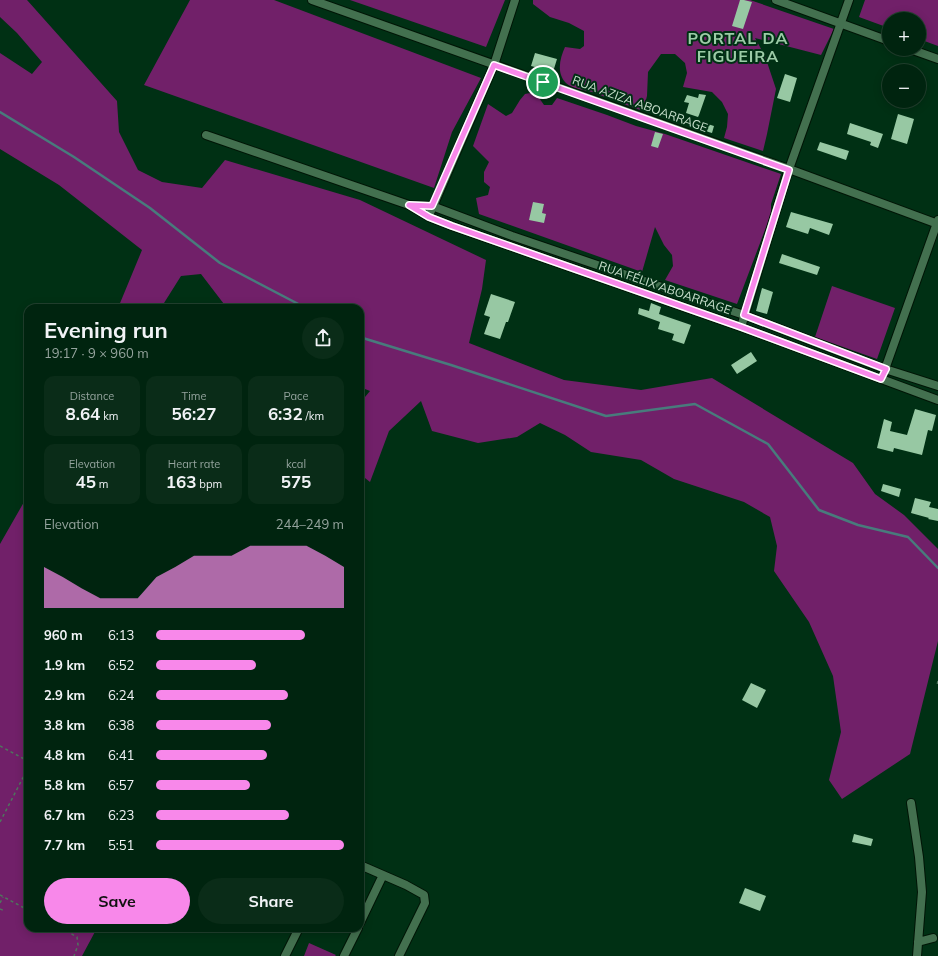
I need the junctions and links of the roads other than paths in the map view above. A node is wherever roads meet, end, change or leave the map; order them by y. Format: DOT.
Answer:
graph roads {
  1 [pos="312,0"];
  2 [pos="516,0"];
  3 [pos="776,0"];
  4 [pos="849,0"];
  5 [pos="840,23"];
  6 [pos="882,38"];
  7 [pos="926,55"];
  8 [pos="938,59"];
  9 [pos="494,65"];
  10 [pos="206,134"];
  11 [pos="789,170"];
  12 [pos="409,205"];
  13 [pos="432,206"];
  14 [pos="429,217"];
  15 [pos="938,223"];
  16 [pos="744,315"];
  17 [pos="741,327"];
  18 [pos="886,369"];
  19 [pos="881,379"];
  20 [pos="938,386"];
  21 [pos="938,400"];
  22 [pos="911,803"];
  23 [pos="364,867"];
  24 [pos="383,875"];
  25 [pos="364,915"];
  26 [pos="297,932"];
  27 [pos="356,932"];
  28 [pos="933,938"];
  29 [pos="918,942"];
  30 [pos="285,956"];
  31 [pos="344,956"];
  32 [pos="399,956"];
  33 [pos="917,956"];
  1 -- 9 [label="street, RUA AZIZA ABOARRAGE"];
  2 -- 9 [label="street"];
  3 -- 5 [label="street"];
  4 -- 5 [label="street"];
  5 -- 6 [label="street"];
  5 -- 11 [label="street"];
  7 -- 8 [label="street"];
  9 -- 11 [label="street, RUA AZIZA ABOARRAGE"];
  9 -- 13 [label="street"];
  10 -- 12 [label="street"];
  11 -- 15 [label="street, RUA AZIZA ABOARRAGE"];
  11 -- 16 [label="street"];
  12 -- 13 [label="street, RUA FÉLIX ABOARRAGE"];
  12 -- 14 [label="street, RUA FÉLIX ABOARRAGE"];
  13 -- 14 [label="street"];
  13 -- 16 [label="street, RUA FÉLIX ABOARRAGE"];
  14 -- 17 [label="street, RUA FÉLIX ABOARRAGE"];
  15 -- 18 [label="street"];
  16 -- 17 [label="street"];
  16 -- 18 [label="street, RUA FÉLIX ABOARRAGE"];
  17 -- 19 [label="street, RUA FÉLIX ABOARRAGE"];
  18 -- 19 [label="street"];
  18 -- 20 [label="street, RUA FÉLIX ABOARRAGE"];
  19 -- 21 [label="street, RUA FÉLIX ABOARRAGE"];
  22 -- 29 [label="street"];
  23 -- 24 [label="street"];
  24 -- 25 [label="street"];
  24 -- 32 [label="street"];
  26 -- 30 [label="street"];
  27 -- 31 [label="street"];
  28 -- 29 [label="street"];
  29 -- 33 [label="street"];
}
